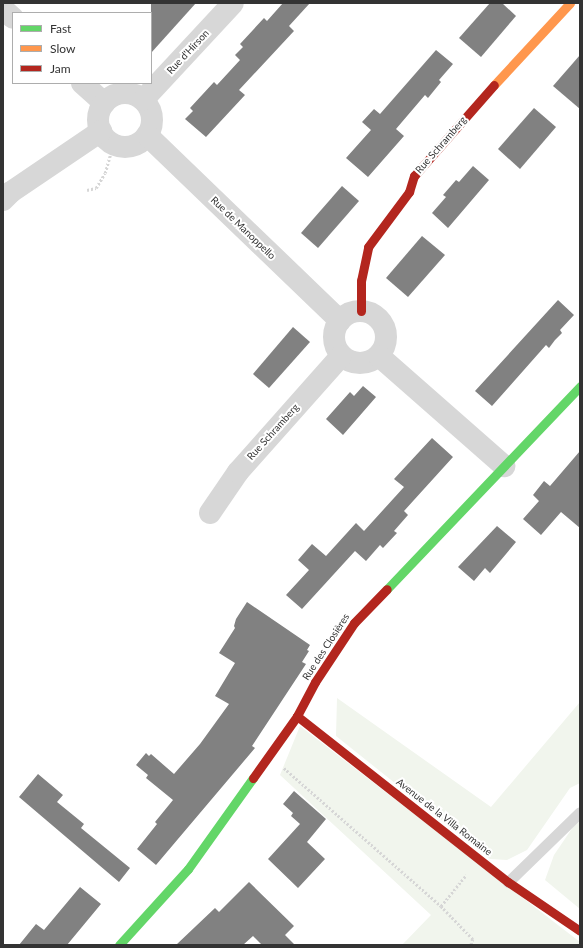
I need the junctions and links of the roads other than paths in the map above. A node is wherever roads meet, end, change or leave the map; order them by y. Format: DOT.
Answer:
graph roads {
  1 [pos="570,3"];
  2 [pos="226,5"];
  3 [pos="3,9"];
  4 [pos="12,17"];
  5 [pos="83,84"];
  6 [pos="143,100"];
  7 [pos="104,103"];
  8 [pos="147,135"];
  9 [pos="107,138"];
  10 [pos="3,200"];
  11 [pos="362,311"];
  12 [pos="340,321"];
  13 [pos="341,356"];
  14 [pos="379,356"];
  15 [pos="580,386"];
  16 [pos="504,466"];
  17 [pos="210,513"];
  18 [pos="297,716"];
  19 [pos="580,812"];
  20 [pos="508,882"];
  21 [pos="580,931"];
  22 [pos="119,945"];
  1 -- 11 [label="street, Rue Schramberg"];
  2 -- 6 [label="street, Rue d'Hirson"];
  3 -- 4 [label="street"];
  5 -- 7 [label="street"];
  6 -- 7 [label="street"];
  6 -- 8 [label="street"];
  7 -- 9 [label="street"];
  8 -- 9 [label="street"];
  8 -- 12 [label="street, Rue de Manoppello"];
  9 -- 10 [label="street"];
  11 -- 12 [label="street"];
  11 -- 14 [label="street"];
  12 -- 13 [label="street"];
  13 -- 14 [label="street"];
  13 -- 17 [label="street, Rue Schramberg"];
  14 -- 16 [label="street"];
  15 -- 16 [label="street, Rue des Closières"];
  16 -- 18 [label="street, Rue des Closières"];
  18 -- 20 [label="street, Avenue de la Villa Romaine"];
  18 -- 22 [label="street, Rue des Closières"];
  19 -- 20 [label="lane"];
  20 -- 21 [label="street, Avenue de la Villa Romaine"];
}
